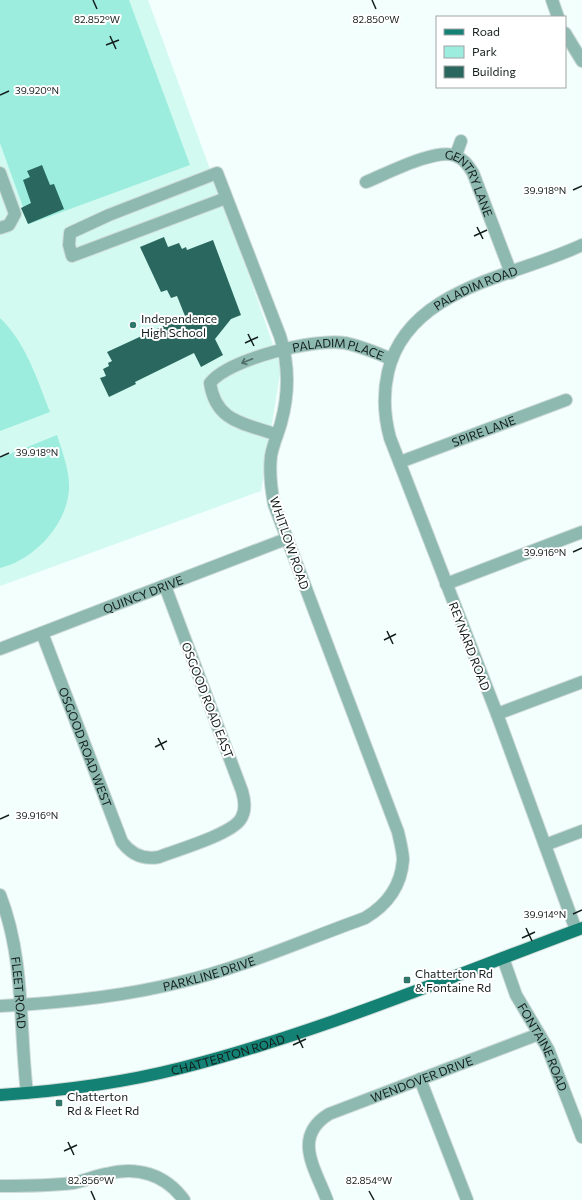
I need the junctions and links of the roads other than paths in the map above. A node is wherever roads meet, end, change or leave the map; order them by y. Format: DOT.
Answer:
graph roads {
  1 [pos="552,0"];
  2 [pos="558,16"];
  3 [pos="566,35"];
  4 [pos="582,61"];
  5 [pos="461,141"];
  6 [pos="456,156"];
  7 [pos="0,173"];
  8 [pos="366,182"];
  9 [pos="226,198"];
  10 [pos="0,228"];
  11 [pos="582,245"];
  12 [pos="511,273"];
  13 [pos="284,350"];
  14 [pos="392,359"];
  15 [pos="566,400"];
  16 [pos="277,435"];
  17 [pos="400,462"];
  18 [pos="582,532"];
  19 [pos="286,539"];
  20 [pos="446,584"];
  21 [pos="165,586"];
  22 [pos="42,633"];
  23 [pos="0,649"];
  24 [pos="582,682"];
  25 [pos="497,714"];
  26 [pos="582,831"];
  27 [pos="546,845"];
  28 [pos="137,856"];
  29 [pos="397,886"];
  30 [pos="0,895"];
  31 [pos="579,929"];
  32 [pos="503,958"];
  33 [pos="21,1005"];
  34 [pos="0,1006"];
  35 [pos="539,1034"];
  36 [pos="420,1079"];
  37 [pos="27,1093"];
  38 [pos="0,1095"];
  39 [pos="582,1137"];
  40 [pos="0,1186"];
  41 [pos="184,1200"];
  42 [pos="327,1200"];
  43 [pos="467,1200"];
  1 -- 2 [label="street"];
  3 -- 4 [label="street"];
  5 -- 6 [label="street"];
  6 -- 8 [label="street, GENTRY LANE"];
  6 -- 12 [label="street, GENTRY LANE"];
  7 -- 10 [label="street"];
  9 -- 9 [label="street, WHITLOW ROAD"];
  9 -- 13 [label="street, WHITLOW ROAD"];
  11 -- 12 [label="street, PALADIM ROAD"];
  12 -- 14 [label="street, PALADIM ROAD"];
  13 -- 14 [label="street, PALADIM PLACE"];
  13 -- 16 [label="street, WHITLOW ROAD"];
  13 -- 16 [label="street, PALADIM PLACE, one-way"];
  14 -- 17 [label="street, REYNARD ROAD"];
  15 -- 17 [label="street, SPIRE LANE"];
  16 -- 19 [label="street, WHITLOW ROAD"];
  17 -- 20 [label="street, REYNARD ROAD"];
  18 -- 20 [label="street"];
  19 -- 21 [label="street, QUINCY DRIVE"];
  19 -- 29 [label="street, WHITLOW ROAD"];
  20 -- 25 [label="street, REYNARD ROAD"];
  21 -- 22 [label="street, QUINCY DRIVE"];
  21 -- 28 [label="street, OSGOOD ROAD EAST"];
  22 -- 23 [label="street, QUINCY DRIVE"];
  22 -- 28 [label="street, OSGOOD ROAD WEST"];
  24 -- 25 [label="street"];
  25 -- 27 [label="street, REYNARD ROAD"];
  26 -- 27 [label="street"];
  27 -- 31 [label="street, REYNARD ROAD"];
  29 -- 33 [label="street, PARKLINE DRIVE"];
  30 -- 33 [label="street, FLEET ROAD"];
  31 -- 32 [label="main road, CHATTERTON ROAD"];
  32 -- 35 [label="street, FONTAINE ROAD"];
  32 -- 37 [label="main road, CHATTERTON ROAD"];
  33 -- 34 [label="street, PARKLINE DRIVE"];
  33 -- 37 [label="street, FLEET ROAD"];
  35 -- 36 [label="street, WENDOVER DRIVE"];
  35 -- 39 [label="street, FONTAINE ROAD"];
  36 -- 42 [label="street, WENDOVER DRIVE"];
  36 -- 43 [label="street"];
  37 -- 38 [label="main road, CHATTERTON ROAD"];
  40 -- 41 [label="street"];
}
